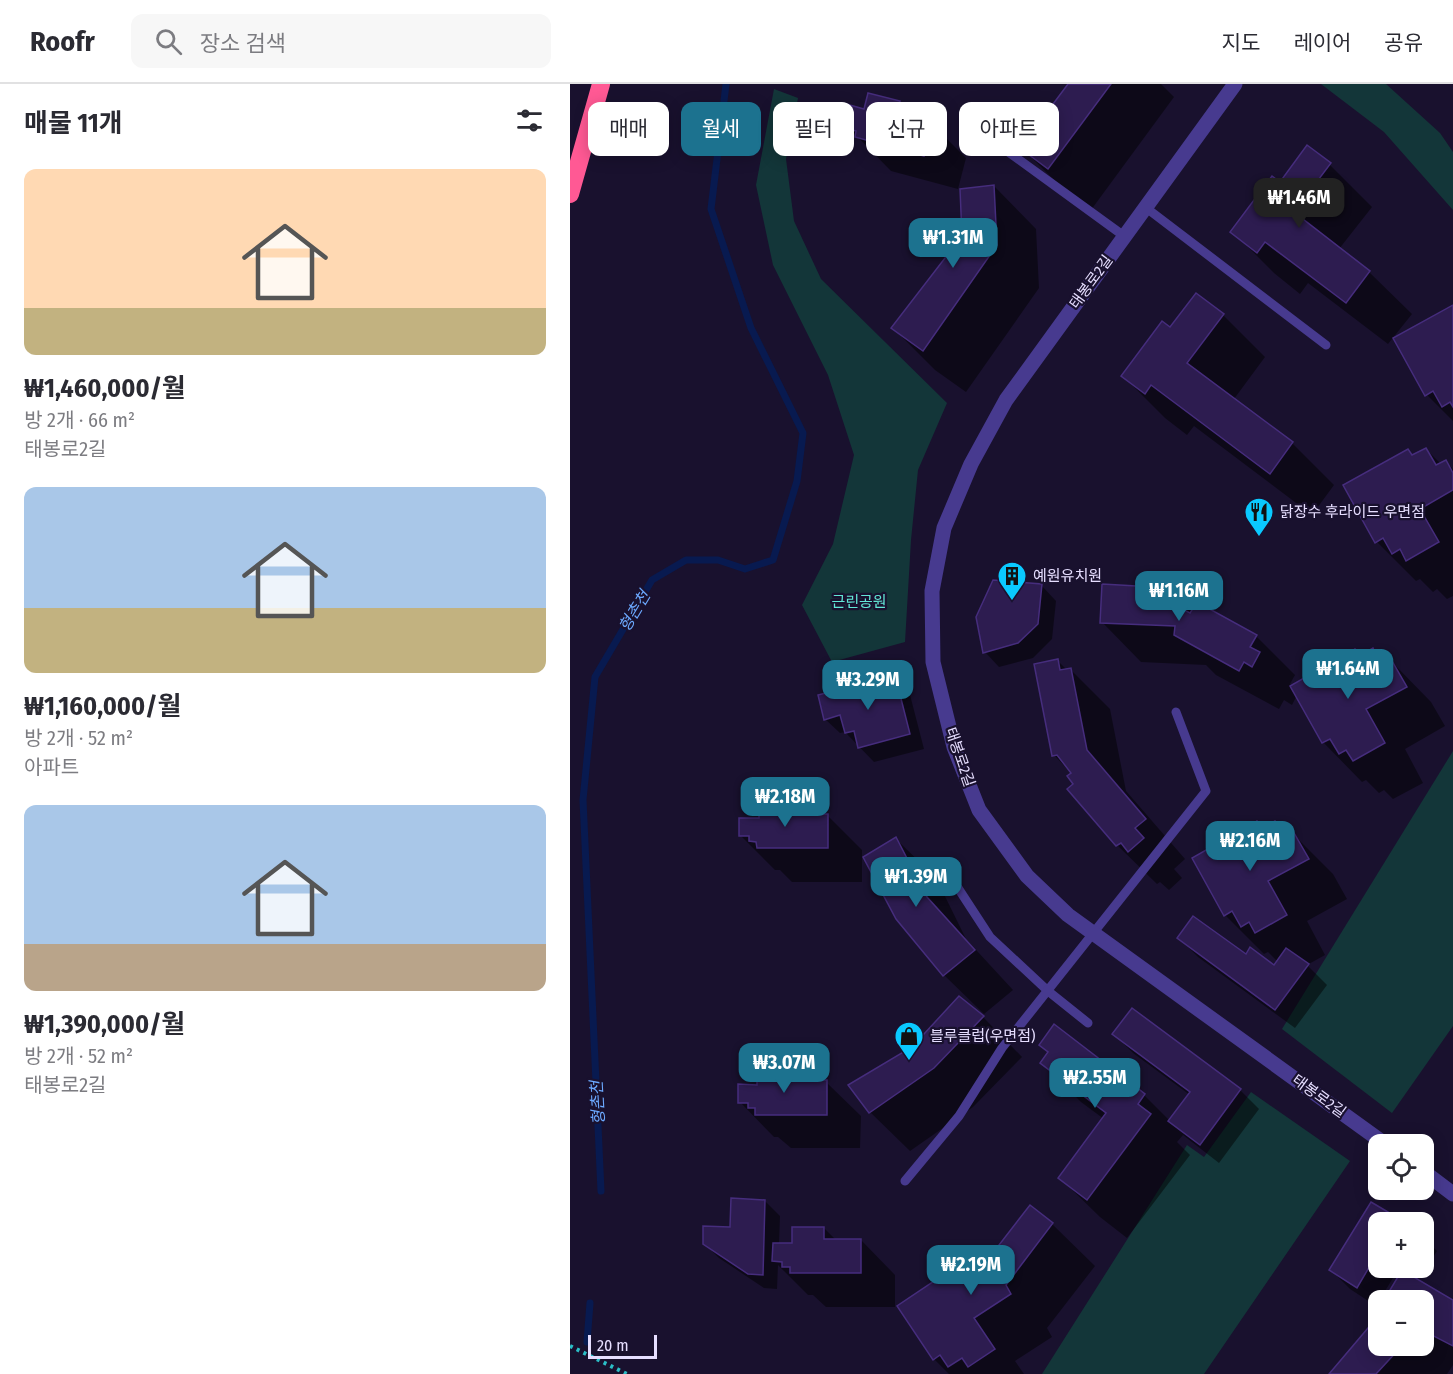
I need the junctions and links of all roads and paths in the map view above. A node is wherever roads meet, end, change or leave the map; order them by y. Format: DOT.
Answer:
graph roads {
  1 [pos="601,84"];
  2 [pos="1235,84"];
  3 [pos="1014,156"];
  4 [pos="570,194"];
  5 [pos="1145,207"];
  6 [pos="1124,236"];
  7 [pos="1326,345"];
  8 [pos="1176,712"];
  9 [pos="945,868"];
  10 [pos="1095,933"];
  11 [pos="1048,991"];
  12 [pos="1088,1023"];
  13 [pos="1371,1134"];
  14 [pos="1434,1180"];
  15 [pos="904,1181"];
  16 [pos="1453,1194"];
  17 [pos="570,1346"];
  18 [pos="627,1374"];
  1 -- 4 [label="highway"];
  2 -- 5 [label="street, 태봉로2길"];
  3 -- 6 [label="lane"];
  5 -- 6 [label="street, 태봉로2길"];
  5 -- 7 [label="lane"];
  6 -- 10 [label="street, 태봉로2길"];
  8 -- 10 [label="lane"];
  9 -- 11 [label="lane"];
  10 -- 11 [label="lane"];
  10 -- 13 [label="street, 태봉로2길"];
  11 -- 12 [label="lane"];
  11 -- 15 [label="lane"];
  14 -- 16 [label="street"];
  17 -- 18 [label="path"];
}
